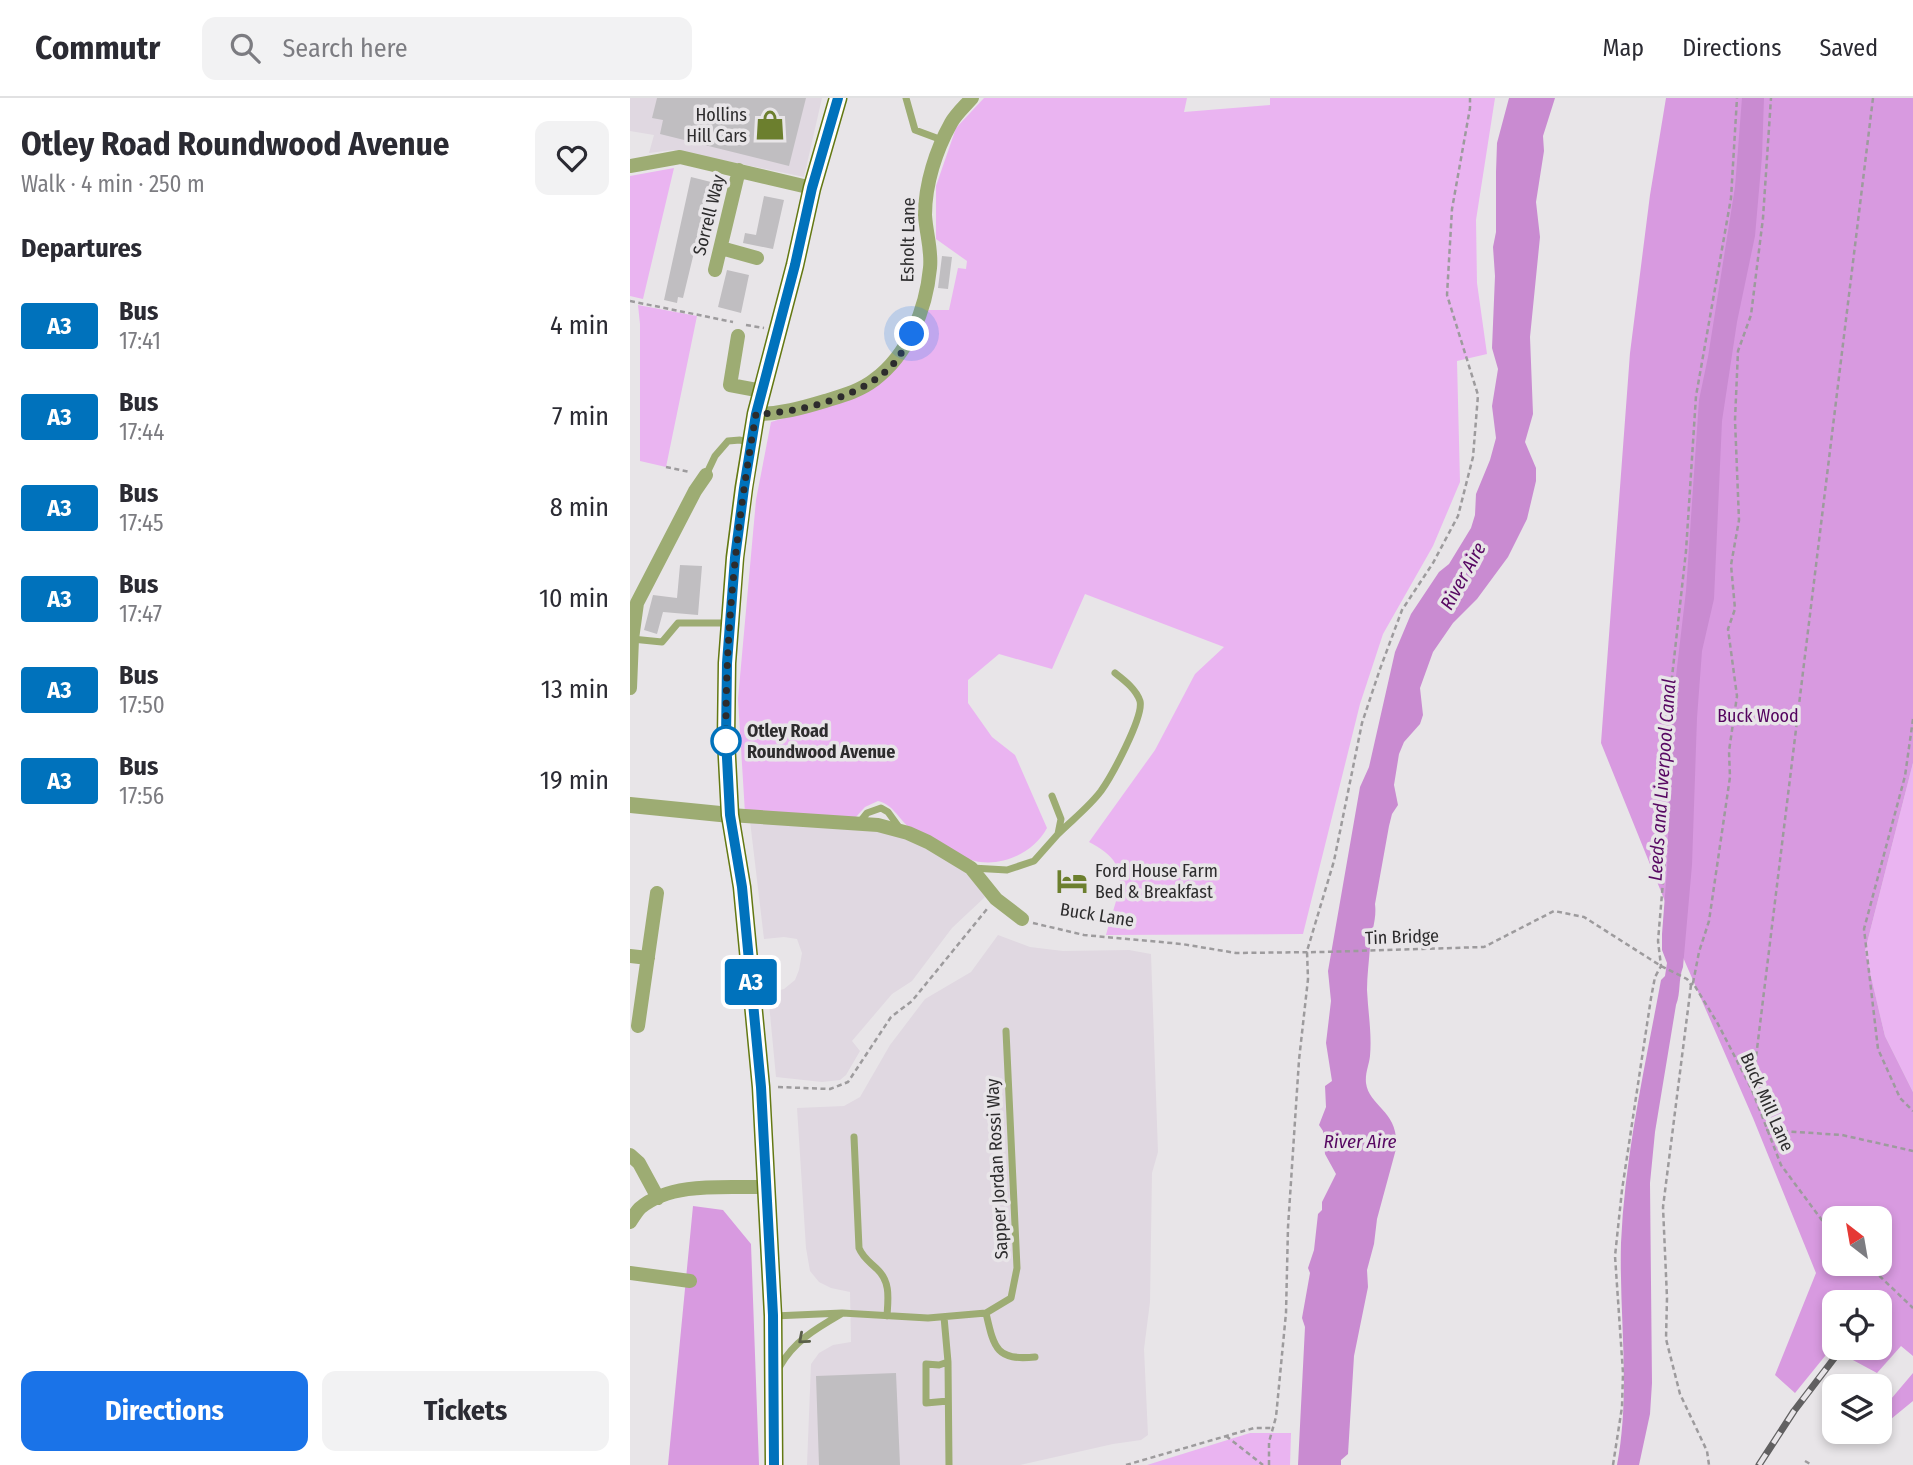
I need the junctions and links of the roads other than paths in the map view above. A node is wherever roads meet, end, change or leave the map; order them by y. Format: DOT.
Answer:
graph roads {
  1 [pos="838,98"];
  2 [pos="905,98"];
  3 [pos="972,98"];
  4 [pos="943,140"];
  5 [pos="630,166"];
  6 [pos="739,170"];
  7 [pos="812,188"];
  8 [pos="721,247"];
  9 [pos="757,258"];
  10 [pos="715,270"];
  11 [pos="738,336"];
  12 [pos="762,391"];
  13 [pos="756,414"];
  14 [pos="751,443"];
  15 [pos="706,475"];
  16 [pos="634,603"];
  17 [pos="729,623"];
  18 [pos="632,639"];
  19 [pos="1115,673"];
  20 [pos="630,688"];
  21 [pos="1052,796"];
  22 [pos="630,805"];
  23 [pos="730,815"];
  24 [pos="1058,834"];
  25 [pos="971,868"];
  26 [pos="657,893"];
  27 [pos="1022,919"];
  28 [pos="630,956"];
  29 [pos="648,958"];
  30 [pos="638,1026"];
  31 [pos="1006,1031"];
  32 [pos="855,1137"];
  33 [pos="630,1155"];
  34 [pos="766,1187"];
  35 [pos="658,1198"];
  36 [pos="630,1222"];
  37 [pos="630,1273"];
  38 [pos="690,1281"];
  39 [pos="842,1313"];
  40 [pos="986,1313"];
  41 [pos="773,1315"];
  42 [pos="887,1316"];
  43 [pos="944,1317"];
  44 [pos="1035,1357"];
  45 [pos="948,1362"];
  46 [pos="774,1376"];
  47 [pos="948,1401"];
  48 [pos="774,1465"];
  49 [pos="949,1465"];
  1 -- 7 [label="main road"];
  2 -- 4 [label="lane"];
  3 -- 4 [label="street, Esholt Lane"];
  4 -- 13 [label="street, Esholt Lane"];
  5 -- 6 [label="street"];
  6 -- 7 [label="street"];
  6 -- 8 [label="street, Sorrell Way"];
  7 -- 12 [label="main road"];
  8 -- 9 [label="street"];
  8 -- 10 [label="street, Sorrell Way"];
  11 -- 12 [label="street"];
  12 -- 13 [label="main road"];
  13 -- 14 [label="main road"];
  14 -- 15 [label="lane"];
  14 -- 17 [label="main road"];
  15 -- 16 [label="street"];
  16 -- 18 [label="street"];
  17 -- 18 [label="lane"];
  17 -- 23 [label="main road"];
  18 -- 20 [label="street"];
  19 -- 24 [label="lane"];
  21 -- 24 [label="lane"];
  22 -- 23 [label="street"];
  23 -- 25 [label="street"];
  23 -- 34 [label="main road"];
  24 -- 25 [label="lane"];
  25 -- 27 [label="street"];
  26 -- 29 [label="street"];
  28 -- 29 [label="street"];
  29 -- 30 [label="street"];
  31 -- 40 [label="lane, Sapper Jordan Rossi Way"];
  32 -- 42 [label="lane"];
  33 -- 35 [label="street"];
  34 -- 35 [label="street"];
  34 -- 41 [label="main road"];
  35 -- 36 [label="street"];
  37 -- 38 [label="street"];
  39 -- 41 [label="lane"];
  39 -- 42 [label="lane"];
  39 -- 46 [label="lane, one-way"];
  40 -- 43 [label="lane"];
  40 -- 44 [label="lane"];
  41 -- 46 [label="main road"];
  42 -- 43 [label="lane"];
  43 -- 45 [label="lane"];
  45 -- 47 [label="lane"];
  45 -- 47 [label="lane"];
  46 -- 48 [label="main road"];
  47 -- 49 [label="lane"];
}
